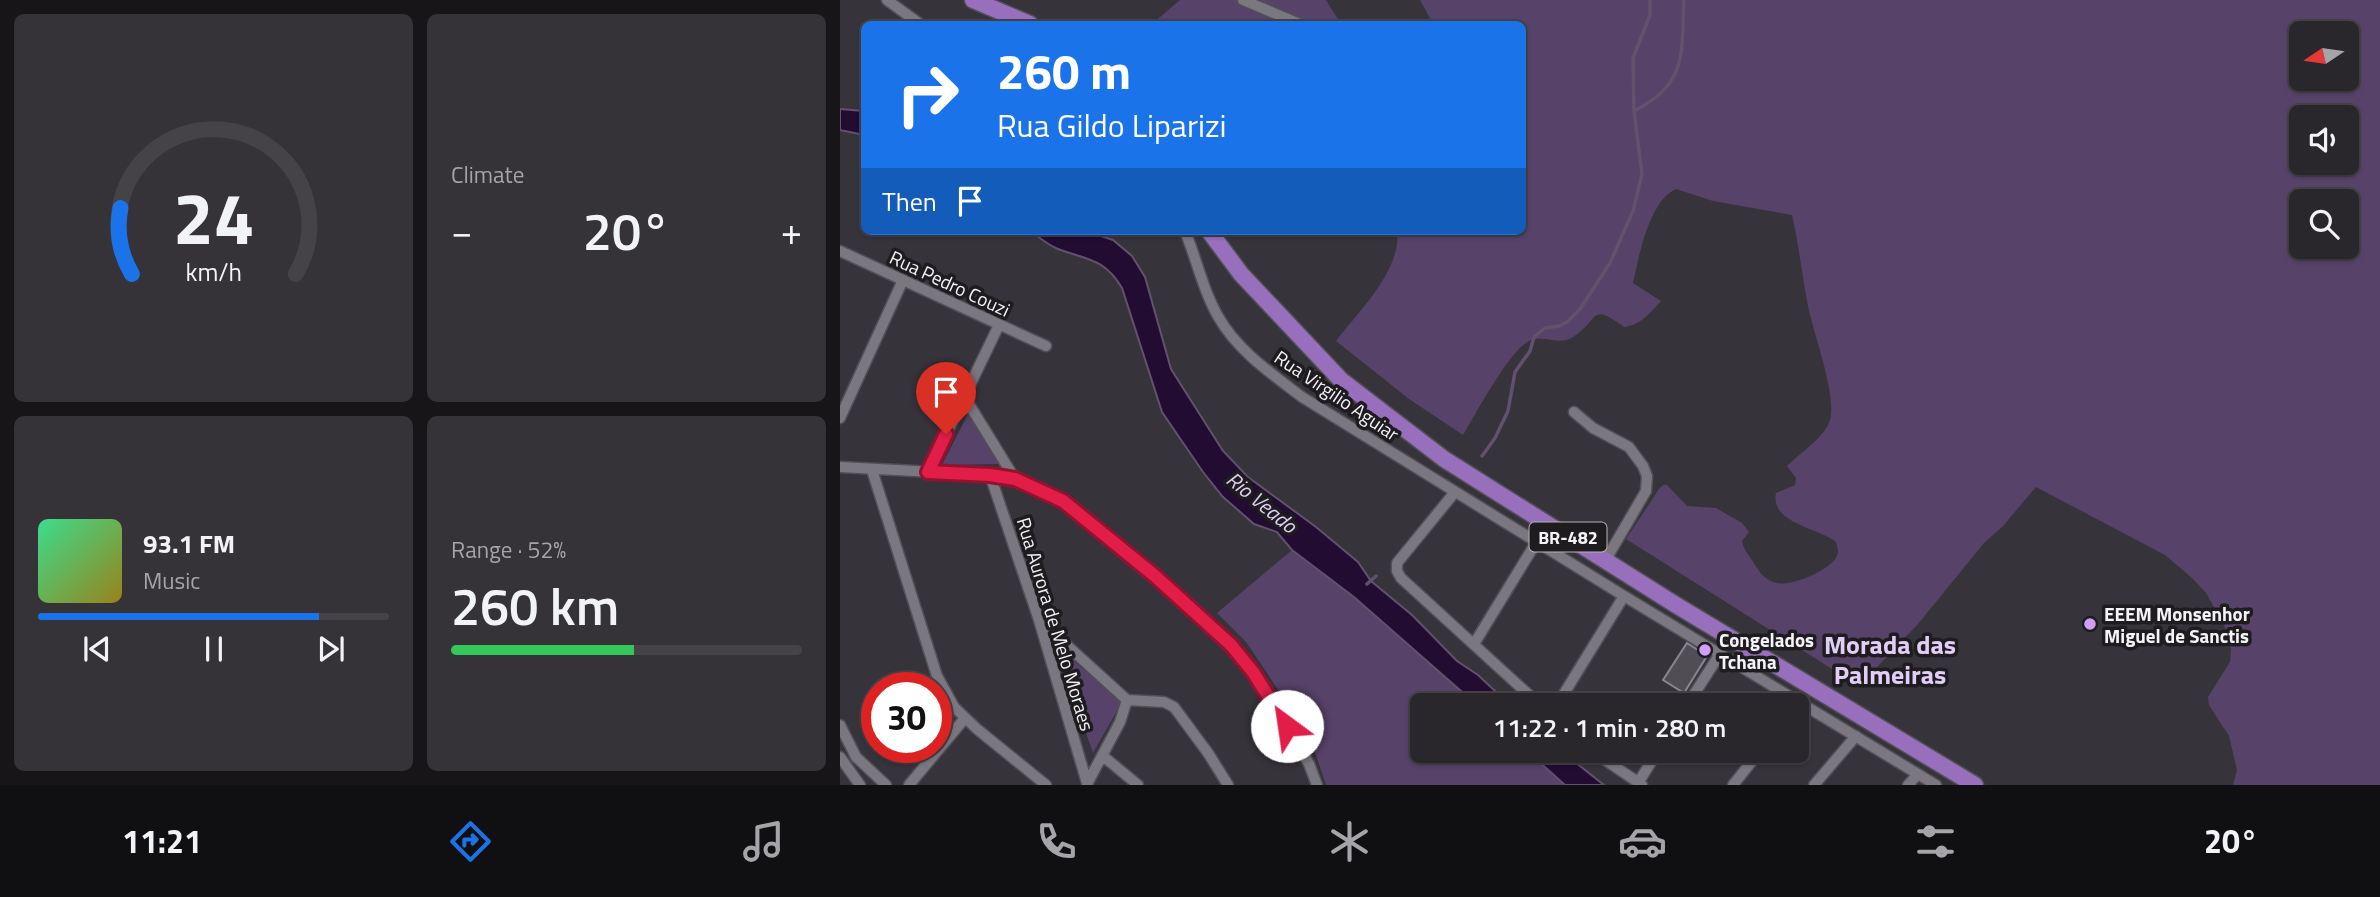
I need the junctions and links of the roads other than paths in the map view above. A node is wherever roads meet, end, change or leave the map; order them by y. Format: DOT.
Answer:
graph roads {
  1 [pos="887,0"];
  2 [pos="973,0"];
  3 [pos="1243,0"];
  4 [pos="916,21"];
  5 [pos="1023,21"];
  6 [pos="1293,21"];
  7 [pos="1187,235"];
  8 [pos="1212,235"];
  9 [pos="840,251"];
  10 [pos="903,280"];
  11 [pos="999,325"];
  12 [pos="1046,346"];
  13 [pos="964,396"];
  14 [pos="1574,412"];
  15 [pos="840,418"];
  16 [pos="840,467"];
  17 [pos="872,470"];
  18 [pos="928,472"];
  19 [pos="990,475"];
  20 [pos="1015,479"];
  21 [pos="1455,492"];
  22 [pos="1537,541"];
  23 [pos="1605,561"];
  24 [pos="1624,596"];
  25 [pos="1039,620"];
  26 [pos="1474,644"];
  27 [pos="1720,654"];
  28 [pos="1526,693"];
  29 [pos="1565,693"];
  30 [pos="1695,693"];
  31 [pos="1782,693"];
  32 [pos="1127,700"];
  33 [pos="1809,709"];
  34 [pos="965,718"];
  35 [pos="840,724"];
  36 [pos="1856,736"];
  37 [pos="840,757"];
  38 [pos="1102,757"];
  39 [pos="1609,763"];
  40 [pos="1651,763"];
  41 [pos="1750,763"];
  42 [pos="1918,774"];
  43 [pos="1087,784"];
  44 [pos="1640,784"];
  45 [pos="860,785"];
  46 [pos="886,785"];
  47 [pos="909,785"];
  48 [pos="1046,785"];
  49 [pos="1138,785"];
  50 [pos="1228,785"];
  51 [pos="1317,785"];
  52 [pos="1733,785"];
  53 [pos="1814,785"];
  54 [pos="1908,785"];
  55 [pos="1936,785"];
  56 [pos="1975,785"];
  1 -- 4 [label="street"];
  2 -- 5 [label="highway"];
  3 -- 6 [label="street"];
  7 -- 21 [label="street, Rua Virgilio Aguiar"];
  8 -- 23 [label="highway, BR-482"];
  9 -- 10 [label="street, Rua Pedro Couzi"];
  10 -- 11 [label="street, Rua Pedro Couzi"];
  10 -- 15 [label="street"];
  11 -- 12 [label="street, Rua Pedro Couzi"];
  11 -- 13 [label="street"];
  13 -- 18 [label="street"];
  13 -- 20 [label="street"];
  14 -- 23 [label="street"];
  16 -- 17 [label="street"];
  17 -- 18 [label="street"];
  17 -- 34 [label="street"];
  18 -- 19 [label="street"];
  19 -- 20 [label="street"];
  19 -- 25 [label="street, Rua Aurora de Melo Moraes"];
  20 -- 51 [label="street"];
  21 -- 22 [label="street, Rua Virgilio Aguiar"];
  21 -- 26 [label="street"];
  22 -- 24 [label="street, Rua Virgilio Aguiar"];
  22 -- 26 [label="street"];
  23 -- 56 [label="highway, BR-482"];
  24 -- 27 [label="street, Rua Virgilio Aguiar"];
  24 -- 29 [label="street"];
  25 -- 32 [label="street"];
  25 -- 43 [label="street, Rua Aurora de Melo Moraes"];
  26 -- 28 [label="street"];
  27 -- 30 [label="street"];
  27 -- 31 [label="street, Rua Virgilio Aguiar"];
  32 -- 38 [label="street, Rua Aurora de Melo Moraes"];
  32 -- 50 [label="street"];
  33 -- 36 [label="street, Rua Virgilio Aguiar"];
  34 -- 47 [label="street"];
  34 -- 48 [label="street"];
  35 -- 46 [label="street"];
  36 -- 42 [label="street, Rua Virgilio Aguiar"];
  36 -- 53 [label="street"];
  37 -- 45 [label="street"];
  38 -- 43 [label="street, Rua Aurora de Melo Moraes"];
  38 -- 49 [label="street"];
  39 -- 44 [label="street"];
  40 -- 44 [label="street"];
  41 -- 52 [label="street"];
  42 -- 54 [label="street"];
  42 -- 55 [label="street, Rua Virgilio Aguiar"];
}
